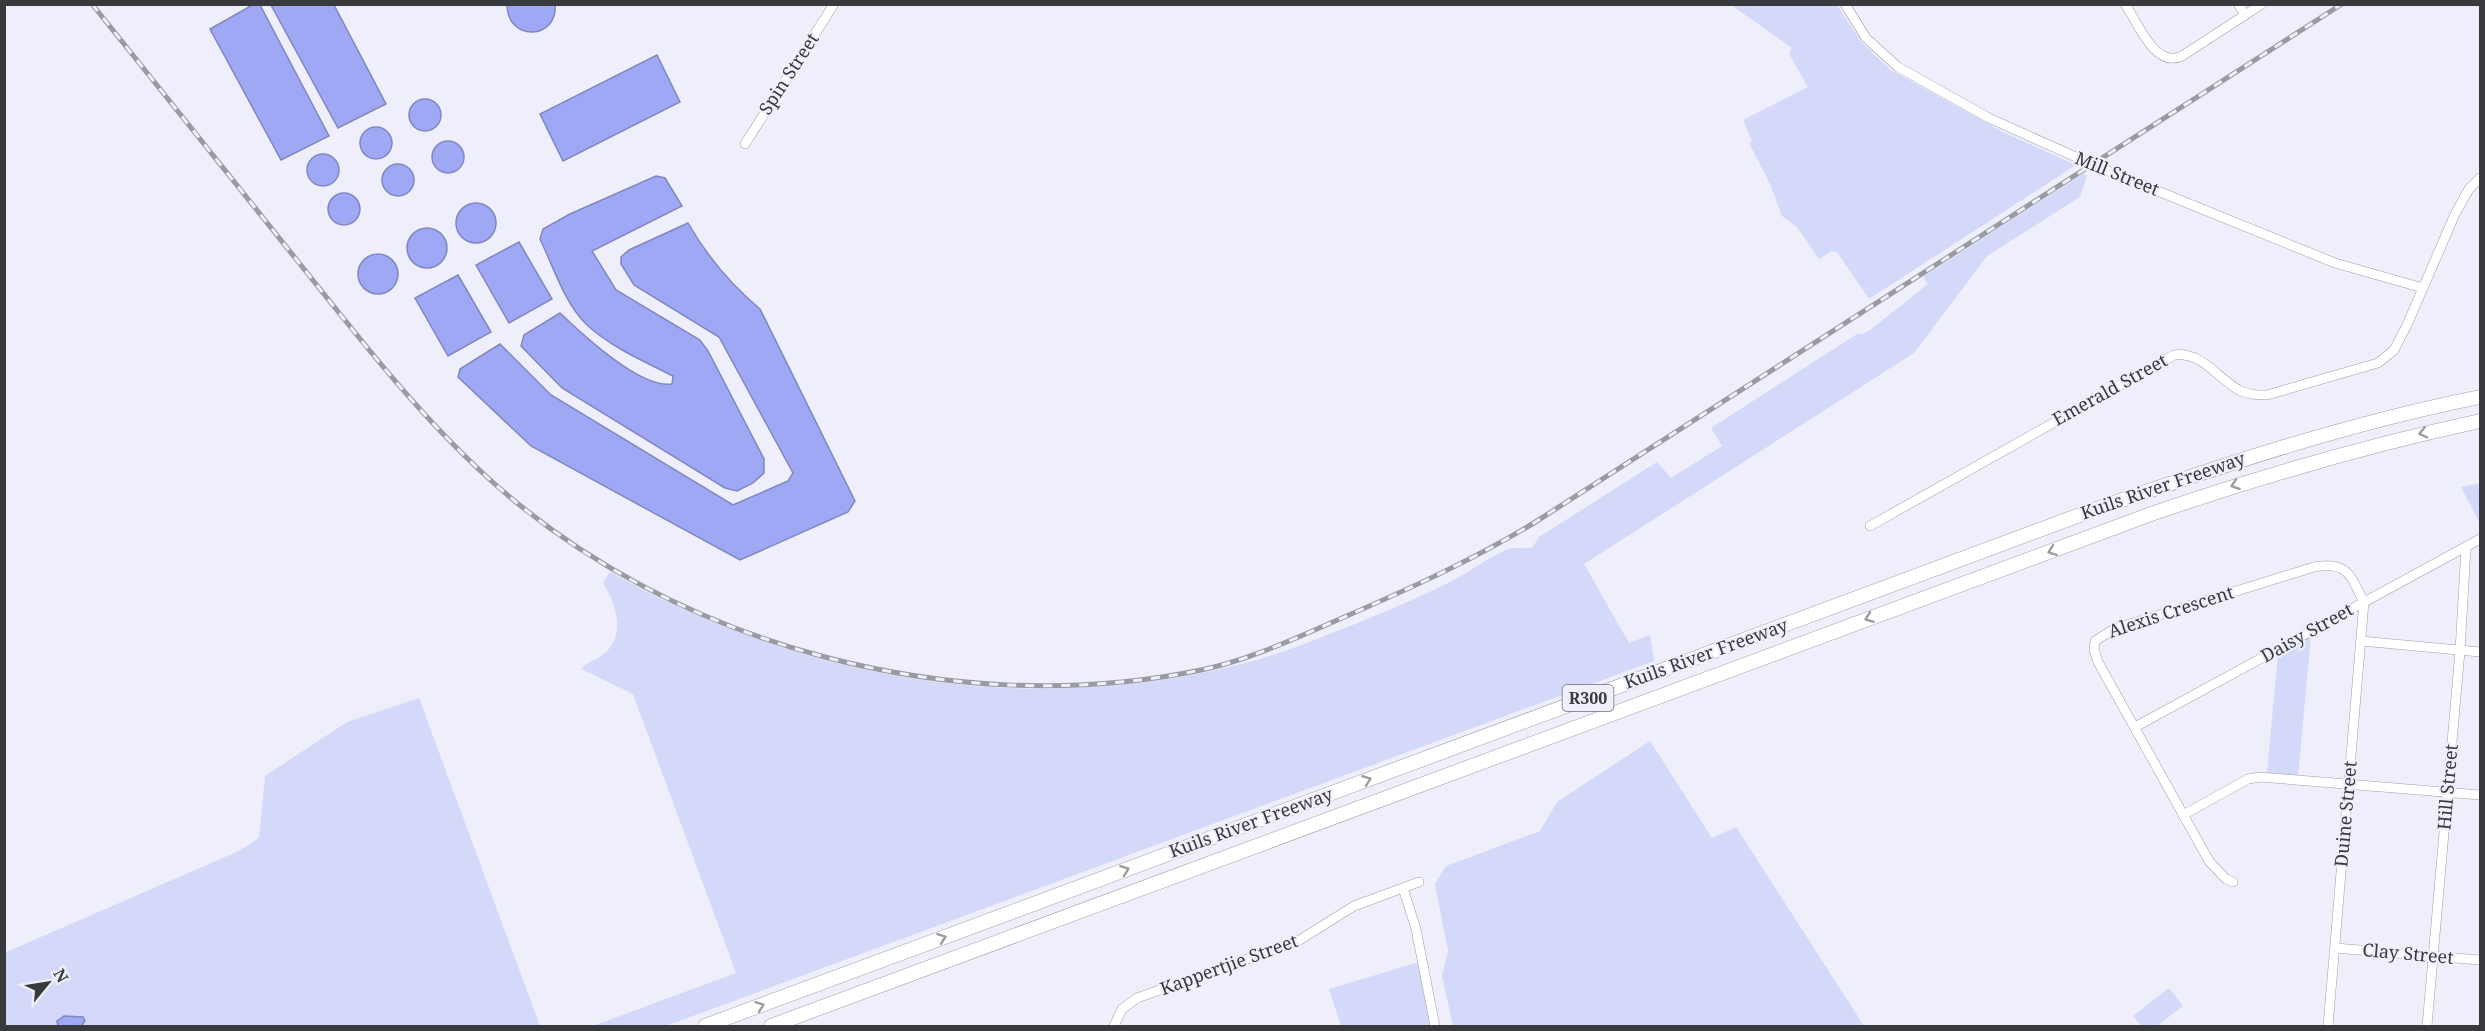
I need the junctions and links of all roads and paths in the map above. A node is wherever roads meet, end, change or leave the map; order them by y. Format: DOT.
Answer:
graph roads {
  1 [pos="834,4"];
  2 [pos="1845,4"];
  3 [pos="2126,4"];
  4 [pos="2238,4"];
  5 [pos="2262,4"];
  6 [pos="2246,15"];
  7 [pos="744,144"];
  8 [pos="2481,178"];
  9 [pos="2423,288"];
  10 [pos="2481,397"];
  11 [pos="2481,421"];
  12 [pos="1870,526"];
  13 [pos="2481,539"];
  14 [pos="2466,547"];
  15 [pos="2364,602"];
  16 [pos="2361,641"];
  17 [pos="2460,651"];
  18 [pos="2481,652"];
  19 [pos="2135,727"];
  20 [pos="2348,785"];
  21 [pos="2448,792"];
  22 [pos="2481,795"];
  23 [pos="2183,815"];
  24 [pos="1419,882"];
  25 [pos="2233,882"];
  26 [pos="1403,888"];
  27 [pos="2335,948"];
  28 [pos="2433,956"];
  29 [pos="2481,960"];
  30 [pos="705,1026"];
  31 [pos="771,1026"];
  32 [pos="1114,1026"];
  33 [pos="1435,1026"];
  34 [pos="2328,1026"];
  35 [pos="2427,1026"];
  1 -- 7 [label="street, Spin Street"];
  2 -- 9 [label="street, Mill Street, bridge"];
  3 -- 6 [label="street"];
  4 -- 6 [label="street"];
  5 -- 6 [label="street"];
  8 -- 9 [label="street, Emerald Street"];
  9 -- 12 [label="street, Emerald Street"];
  30 -- 10 [label="highway, Kuils River Freeway / R300, one-way"];
  11 -- 31 [label="highway, Kuils River Freeway / R300, one-way"];
  13 -- 14 [label="street, Daisy Street"];
  14 -- 15 [label="street, Daisy Street"];
  14 -- 17 [label="street, Hill Street"];
  15 -- 16 [label="street, Duine Street"];
  15 -- 19 [label="street, Daisy Street"];
  15 -- 19 [label="street, Alexis Crescent"];
  16 -- 17 [label="street"];
  16 -- 20 [label="street, Duine Street"];
  17 -- 18 [label="street"];
  17 -- 21 [label="street, Hill Street"];
  19 -- 23 [label="street, Alexis Crescent"];
  20 -- 21 [label="street"];
  20 -- 23 [label="street"];
  20 -- 27 [label="street, Duine Street"];
  21 -- 22 [label="street"];
  21 -- 28 [label="street, Hill Street"];
  23 -- 25 [label="street, Alexis Crescent"];
  24 -- 26 [label="street, Kappertjie Street"];
  26 -- 32 [label="street, Kappertjie Street"];
  26 -- 33 [label="street"];
  27 -- 28 [label="street, Clay Street"];
  27 -- 34 [label="street, Duine Street"];
  28 -- 29 [label="street, Clay Street"];
  28 -- 35 [label="street, Hill Street"];
}
